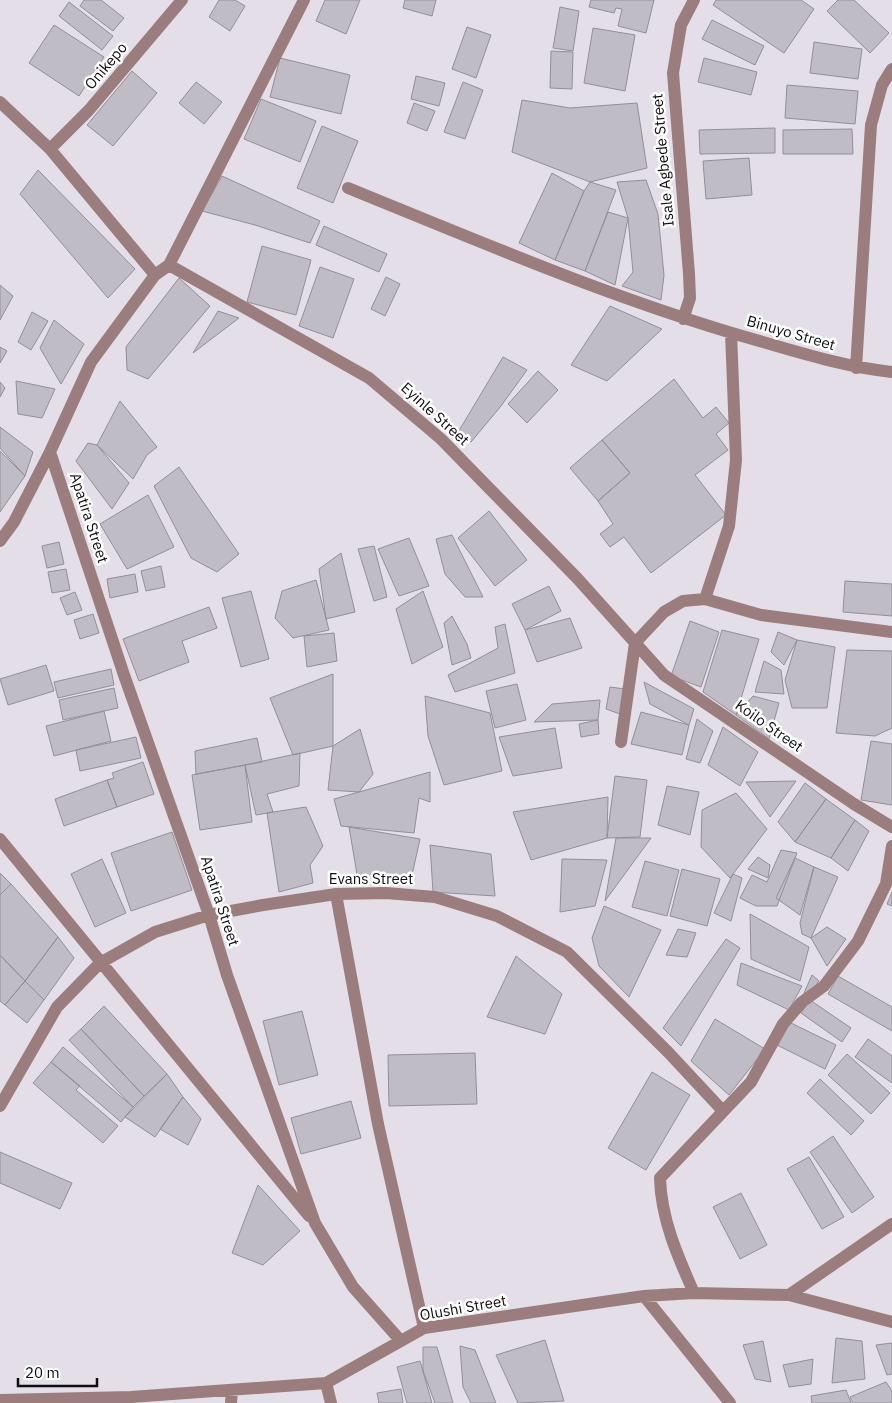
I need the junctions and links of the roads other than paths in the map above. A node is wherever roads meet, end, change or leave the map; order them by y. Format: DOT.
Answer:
graph roads {
  1 [pos="182,0"];
  2 [pos="304,0"];
  3 [pos="694,0"];
  4 [pos="892,69"];
  5 [pos="0,102"];
  6 [pos="50,149"];
  7 [pos="348,188"];
  8 [pos="169,265"];
  9 [pos="155,275"];
  10 [pos="683,319"];
  11 [pos="731,333"];
  12 [pos="856,368"];
  13 [pos="892,372"];
  14 [pos="50,452"];
  15 [pos="0,541"];
  16 [pos="705,600"];
  17 [pos="892,632"];
  18 [pos="635,643"];
  19 [pos="621,742"];
  20 [pos="892,827"];
  21 [pos="0,839"];
  22 [pos="892,846"];
  23 [pos="336,894"];
  24 [pos="209,915"];
  25 [pos="100,963"];
  26 [pos="0,1106"];
  27 [pos="723,1111"];
  28 [pos="316,1223"];
  29 [pos="892,1224"];
  30 [pos="694,1293"];
  31 [pos="788,1295"];
  32 [pos="644,1296"];
  33 [pos="892,1322"];
  34 [pos="424,1328"];
  35 [pos="400,1340"];
  36 [pos="326,1383"];
  37 [pos="232,1397"];
  38 [pos="0,1400"];
  39 [pos="331,1403"];
  40 [pos="730,1403"];
  1 -- 6 [label="street, Onikepo"];
  2 -- 8 [label="street"];
  3 -- 10 [label="street, Isale Agbede Street"];
  4 -- 12 [label="street"];
  5 -- 6 [label="street"];
  6 -- 9 [label="street"];
  7 -- 10 [label="street, Binuyo Street"];
  8 -- 9 [label="street"];
  8 -- 18 [label="street, Eyinle Street"];
  9 -- 14 [label="street"];
  10 -- 11 [label="street, Binuyo Street"];
  11 -- 12 [label="street, Binuyo Street"];
  11 -- 16 [label="street"];
  12 -- 13 [label="street, Binuyo Street"];
  14 -- 15 [label="street"];
  14 -- 24 [label="street, Apatira Street"];
  16 -- 17 [label="street"];
  16 -- 18 [label="street"];
  18 -- 19 [label="street"];
  18 -- 20 [label="street, Koilo Street"];
  21 -- 25 [label="street"];
  22 -- 27 [label="street"];
  23 -- 24 [label="street, Evans Street"];
  23 -- 27 [label="street, Evans Street"];
  23 -- 34 [label="street"];
  24 -- 25 [label="street, Evans Street"];
  24 -- 28 [label="street, Apatira Street"];
  25 -- 26 [label="street, Evans Street"];
  25 -- 28 [label="street"];
  27 -- 30 [label="street"];
  28 -- 35 [label="street, Apatira Street"];
  29 -- 31 [label="street"];
  30 -- 31 [label="street, Olushi Street"];
  30 -- 32 [label="street, Olushi Street"];
  31 -- 33 [label="street, Olushi Street"];
  32 -- 34 [label="street, Olushi Street"];
  32 -- 40 [label="street"];
  34 -- 35 [label="street, Olushi Street"];
  35 -- 36 [label="street, Olushi Street"];
  36 -- 37 [label="street, Olushi Street"];
  36 -- 39 [label="street"];
  37 -- 38 [label="street, Olushi Street"];
}
